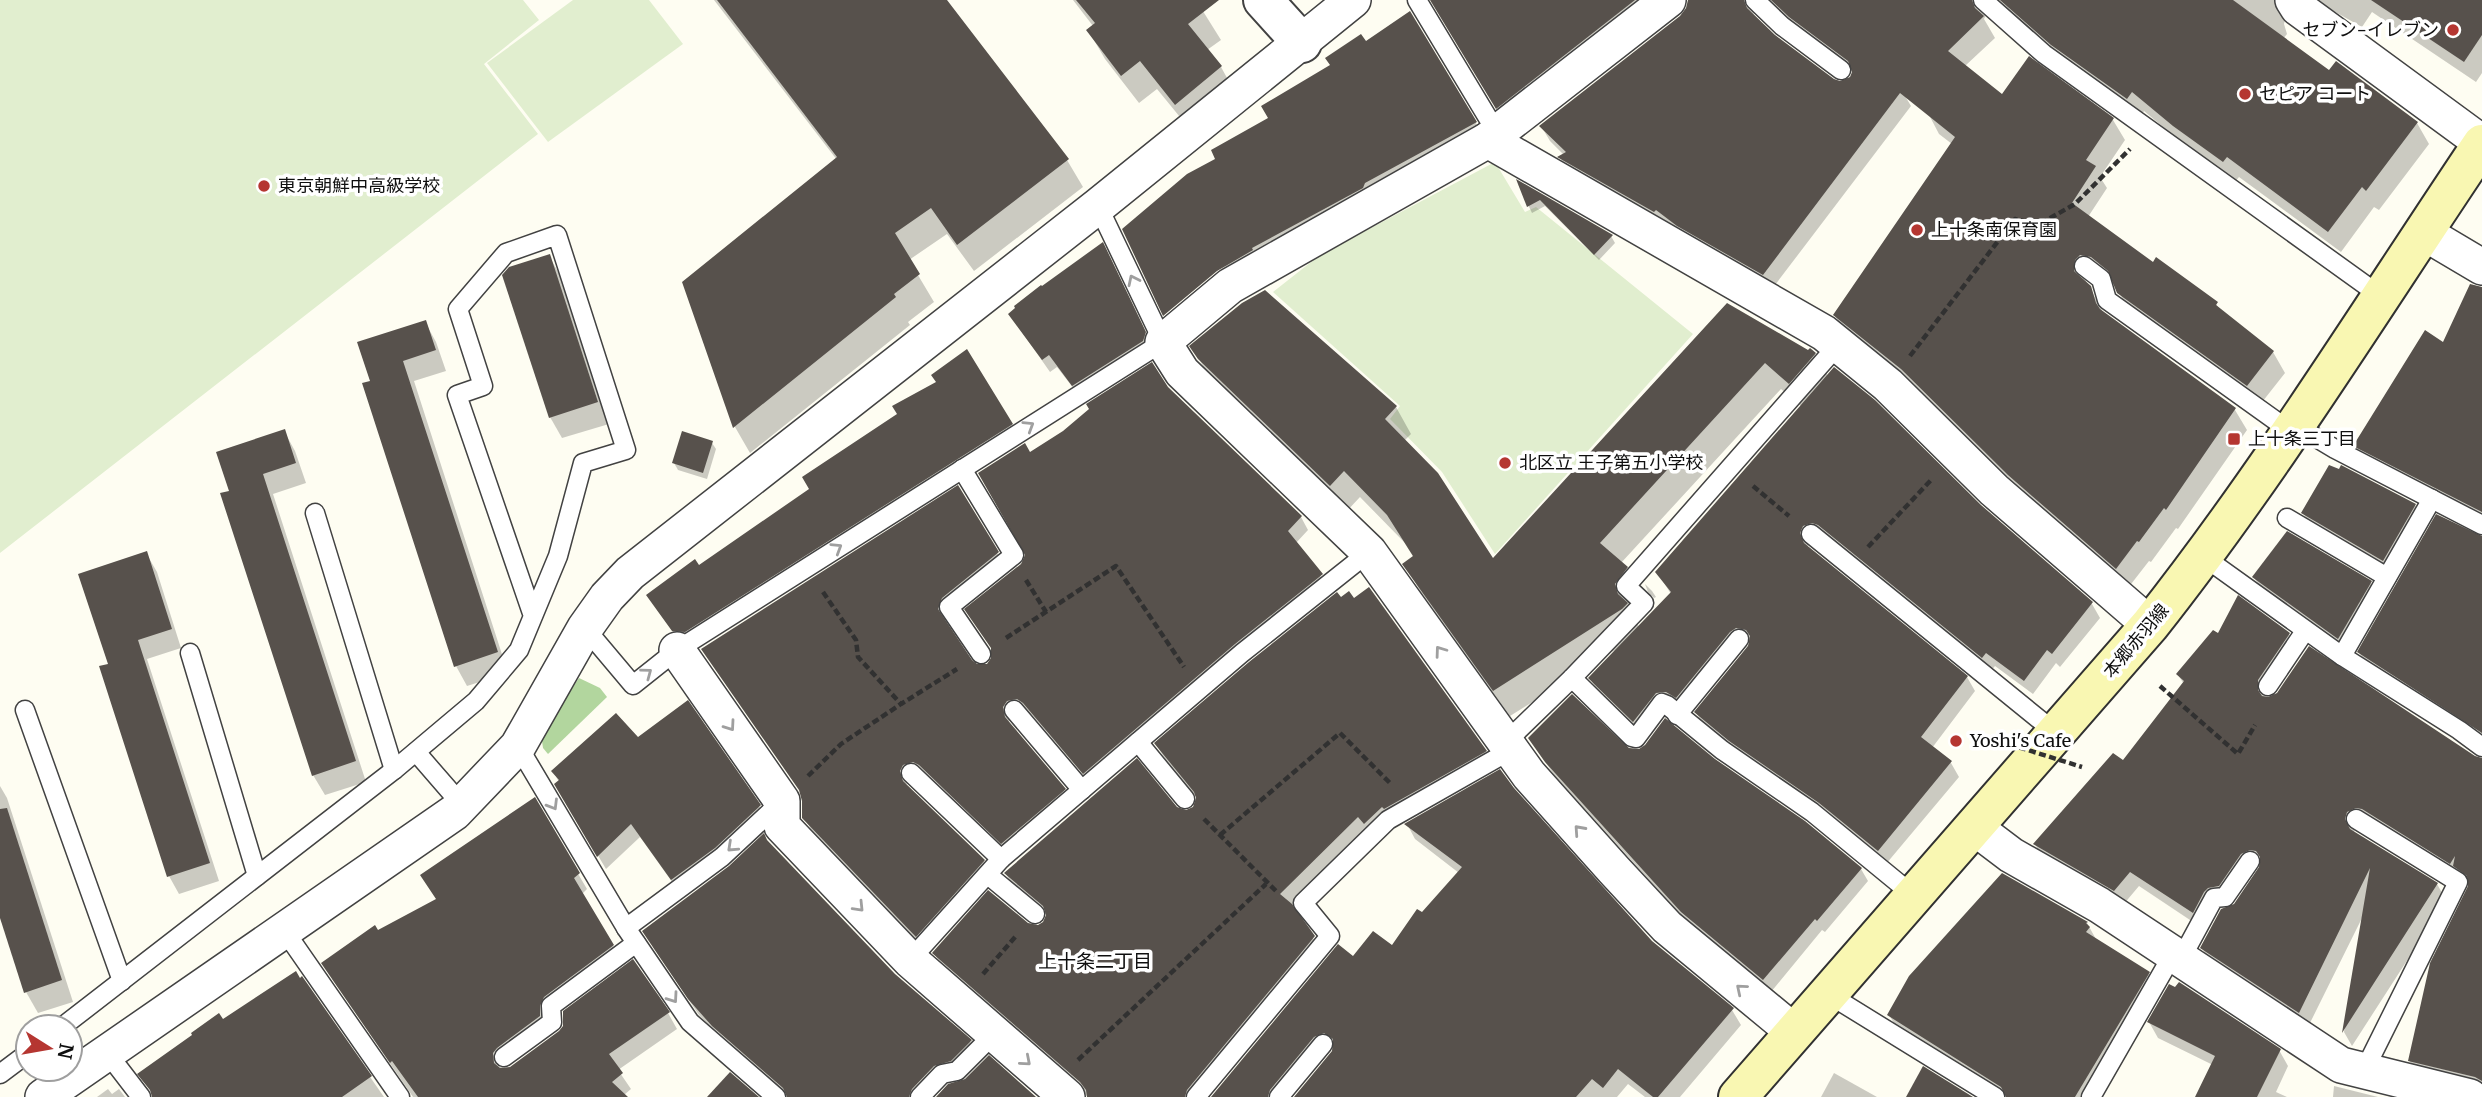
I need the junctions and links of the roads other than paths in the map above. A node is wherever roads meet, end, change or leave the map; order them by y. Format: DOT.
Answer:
graph roads {
  1 [pos="1264,0"];
  2 [pos="1353,0"];
  3 [pos="1417,0"];
  4 [pos="1668,0"];
  5 [pos="1755,0"];
  6 [pos="1983,0"];
  7 [pos="2296,4"];
  8 [pos="1301,43"];
  9 [pos="1841,70"];
  10 [pos="1492,137"];
  11 [pos="2482,144"];
  12 [pos="1098,206"];
  13 [pos="2423,232"];
  14 [pos="2084,266"];
  15 [pos="2482,267"];
  16 [pos="2382,297"];
  17 [pos="1163,342"];
  18 [pos="1838,345"];
  19 [pos="2293,428"];
  20 [pos="962,469"];
  21 [pos="2432,499"];
  22 [pos="315,513"];
  23 [pos="2287,519"];
  24 [pos="2482,525"];
  25 [pos="1811,534"];
  26 [pos="1369,552"];
  27 [pos="2204,557"];
  28 [pos="2388,577"];
  29 [pos="533,616"];
  30 [pos="2150,625"];
  31 [pos="585,628"];
  32 [pos="2305,631"];
  33 [pos="1740,639"];
  34 [pos="677,650"];
  35 [pos="190,653"];
  36 [pos="981,654"];
  37 [pos="2342,656"];
  38 [pos="1572,678"];
  39 [pos="2268,686"];
  40 [pos="25,710"];
  41 [pos="1014,710"];
  42 [pos="1677,715"];
  43 [pos="2056,733"];
  44 [pos="1138,742"];
  45 [pos="518,746"];
  46 [pos="1509,746"];
  47 [pos="2482,747"];
  48 [pos="416,752"];
  49 [pos="394,769"];
  50 [pos="911,773"];
  51 [pos="1082,790"];
  52 [pos="1185,799"];
  53 [pos="782,801"];
  54 [pos="461,805"];
  55 [pos="2356,819"];
  56 [pos="1974,827"];
  57 [pos="1001,859"];
  58 [pos="2250,861"];
  59 [pos="988,874"];
  60 [pos="257,876"];
  61 [pos="1913,895"];
  62 [pos="1035,914"];
  63 [pos="284,930"];
  64 [pos="631,936"];
  65 [pos="2177,956"];
  66 [pos="910,960"];
  67 [pos="122,981"];
  68 [pos="1828,994"];
  69 [pos="80,1013"];
  70 [pos="1794,1032"];
  71 [pos="994,1034"];
  72 [pos="1323,1044"];
  73 [pos="108,1054"];
  74 [pos="504,1056"];
  75 [pos="2364,1071"];
  76 [pos="1060,1091"];
  77 [pos="774,1096"];
  78 [pos="43,1097"];
  79 [pos="141,1097"];
  80 [pos="400,1097"];
  81 [pos="920,1097"];
  82 [pos="1196,1097"];
  83 [pos="1279,1097"];
  84 [pos="1738,1097"];
  85 [pos="1995,1097"];
  86 [pos="2091,1097"];
  87 [pos="2470,1097"];
  1 -- 8 [label="street"];
  2 -- 8 [label="street"];
  3 -- 10 [label="lane"];
  4 -- 10 [label="street"];
  5 -- 9 [label="lane"];
  6 -- 16 [label="lane"];
  7 -- 11 [label="street"];
  8 -- 12 [label="street"];
  10 -- 17 [label="street"];
  10 -- 18 [label="street"];
  11 -- 13 [label="main road, 本郷赤羽線"];
  17 -- 12 [label="lane, one-way"];
  12 -- 31 [label="street"];
  13 -- 15 [label="street"];
  13 -- 16 [label="main road, 本郷赤羽線"];
  14 -- 19 [label="lane"];
  16 -- 19 [label="main road, 本郷赤羽線"];
  20 -- 17 [label="lane, one-way"];
  17 -- 26 [label="street"];
  18 -- 30 [label="street"];
  18 -- 38 [label="lane"];
  19 -- 21 [label="lane"];
  19 -- 27 [label="main road, 本郷赤羽線"];
  34 -- 20 [label="lane, one-way"];
  20 -- 36 [label="lane"];
  21 -- 24 [label="lane"];
  21 -- 28 [label="lane"];
  22 -- 49 [label="lane"];
  23 -- 28 [label="lane"];
  25 -- 43 [label="lane"];
  26 -- 44 [label="lane"];
  46 -- 26 [label="street, one-way"];
  27 -- 30 [label="main road, 本郷赤羽線"];
  27 -- 32 [label="lane"];
  28 -- 37 [label="lane"];
  29 -- 29 [label="lane"];
  29 -- 48 [label="lane"];
  30 -- 43 [label="main road, 本郷赤羽線"];
  31 -- 34 [label="lane, one-way"];
  31 -- 45 [label="street"];
  32 -- 37 [label="lane"];
  32 -- 39 [label="lane"];
  33 -- 42 [label="lane"];
  34 -- 53 [label="street, one-way"];
  35 -- 60 [label="lane"];
  37 -- 47 [label="lane"];
  38 -- 42 [label="lane"];
  38 -- 46 [label="lane"];
  40 -- 67 [label="lane"];
  41 -- 51 [label="lane"];
  42 -- 61 [label="lane"];
  43 -- 56 [label="main road, 本郷赤羽線"];
  44 -- 51 [label="lane"];
  44 -- 52 [label="lane"];
  45 -- 54 [label="street"];
  45 -- 64 [label="lane, one-way"];
  70 -- 46 [label="street, one-way"];
  46 -- 82 [label="lane"];
  48 -- 49 [label="lane"];
  48 -- 54 [label="lane"];
  49 -- 60 [label="lane"];
  50 -- 57 [label="lane"];
  51 -- 57 [label="lane"];
  53 -- 64 [label="lane, one-way"];
  53 -- 66 [label="street, one-way"];
  54 -- 63 [label="street"];
  55 -- 75 [label="lane"];
  56 -- 61 [label="main road, 本郷赤羽線"];
  56 -- 65 [label="street"];
  57 -- 59 [label="lane"];
  58 -- 65 [label="lane"];
  59 -- 62 [label="lane"];
  59 -- 66 [label="lane"];
  60 -- 67 [label="lane"];
  61 -- 68 [label="main road, 本郷赤羽線"];
  63 -- 73 [label="street"];
  63 -- 80 [label="lane"];
  64 -- 74 [label="lane"];
  64 -- 77 [label="lane, one-way"];
  65 -- 75 [label="street"];
  65 -- 86 [label="lane"];
  66 -- 71 [label="street"];
  67 -- 69 [label="lane"];
  68 -- 70 [label="main road, 本郷赤羽線"];
  68 -- 85 [label="lane"];
  70 -- 84 [label="main road, 本郷赤羽線"];
  71 -- 76 [label="street, one-way"];
  71 -- 81 [label="lane"];
  72 -- 83 [label="lane"];
  73 -- 78 [label="street"];
  73 -- 79 [label="lane"];
  75 -- 87 [label="street"];
}
